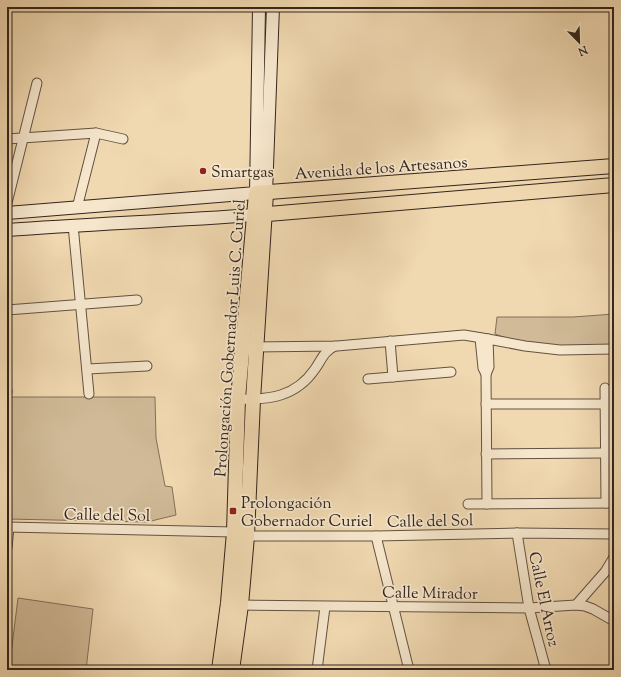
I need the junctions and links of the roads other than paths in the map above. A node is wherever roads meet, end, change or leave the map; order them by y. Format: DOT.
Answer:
graph roads {
  1 [pos="260,7"];
  2 [pos="273,7"];
  3 [pos="37,83"];
  4 [pos="96,133"];
  5 [pos="23,138"];
  6 [pos="7,139"];
  7 [pos="123,139"];
  8 [pos="614,166"];
  9 [pos="614,185"];
  10 [pos="261,193"];
  11 [pos="7,203"];
  12 [pos="77,208"];
  13 [pos="25,212"];
  14 [pos="7,213"];
  15 [pos="259,214"];
  16 [pos="73,225"];
  17 [pos="26,229"];
  18 [pos="7,230"];
  19 [pos="137,300"];
  20 [pos="81,304"];
  21 [pos="7,310"];
  22 [pos="484,338"];
  23 [pos="390,341"];
  24 [pos="337,346"];
  25 [pos="242,347"];
  26 [pos="257,347"];
  27 [pos="614,349"];
  28 [pos="147,366"];
  29 [pos="87,369"];
  30 [pos="451,372"];
  31 [pos="393,377"];
  32 [pos="368,379"];
  33 [pos="605,388"];
  34 [pos="89,394"];
  35 [pos="238,399"];
  36 [pos="253,400"];
  37 [pos="486,404"];
  38 [pos="605,404"];
  39 [pos="606,453"];
  40 [pos="486,454"];
  41 [pos="610,503"];
  42 [pos="468,504"];
  43 [pos="487,504"];
  44 [pos="8,527"];
  45 [pos="517,533"];
  46 [pos="241,534"];
  47 [pos="614,534"];
  48 [pos="376,536"];
  49 [pos="7,548"];
  50 [pos="614,558"];
  51 [pos="241,605"];
  52 [pos="576,605"];
  53 [pos="325,606"];
  54 [pos="393,606"];
  55 [pos="529,608"];
  56 [pos="614,621"];
  57 [pos="219,670"];
  58 [pos="232,670"];
  59 [pos="317,670"];
  60 [pos="409,670"];
  61 [pos="546,670"];
  1 -- 10 [label="street, Prolongación Gobernador Luis C. Curiel"];
  2 -- 10 [label="street, Prolongación Gobernador Luis C. Curiel"];
  3 -- 5 [label="street"];
  4 -- 5 [label="street"];
  4 -- 7 [label="street"];
  4 -- 12 [label="street"];
  5 -- 6 [label="street"];
  5 -- 11 [label="street"];
  8 -- 10 [label="main road, Avenida de los Artesanos"];
  9 -- 15 [label="main road"];
  10 -- 12 [label="street, Avenida de los Artesanos"];
  10 -- 15 [label="main road, Prolongación Gobernador Luis C. Curiel"];
  12 -- 13 [label="street, Avenida de los Artesanos"];
  13 -- 14 [label="street, Avenida de los Artesanos"];
  13 -- 17 [label="street"];
  15 -- 16 [label="street"];
  15 -- 25 [label="main road, Prolongación Gobernador Luis C. Curiel"];
  15 -- 26 [label="main road, Prolongación Gobernador Luis C. Curiel"];
  16 -- 17 [label="street"];
  16 -- 20 [label="street"];
  17 -- 18 [label="street"];
  19 -- 20 [label="street"];
  20 -- 21 [label="street"];
  20 -- 29 [label="street"];
  22 -- 23 [label="street"];
  22 -- 27 [label="street"];
  22 -- 37 [label="street"];
  23 -- 24 [label="street"];
  23 -- 31 [label="street"];
  24 -- 26 [label="street"];
  24 -- 36 [label="street"];
  25 -- 26 [label="street"];
  25 -- 35 [label="main road, Prolongación Gobernador Luis C. Curiel"];
  26 -- 36 [label="main road, Prolongación Gobernador Luis C. Curiel"];
  28 -- 29 [label="street"];
  29 -- 34 [label="street"];
  30 -- 31 [label="street"];
  31 -- 32 [label="street"];
  33 -- 38 [label="street"];
  35 -- 36 [label="street"];
  35 -- 46 [label="main road, Prolongación Gobernador Luis C. Curiel"];
  36 -- 46 [label="main road, Prolongación Gobernador Luis C. Curiel"];
  37 -- 38 [label="street"];
  37 -- 40 [label="street"];
  38 -- 39 [label="street"];
  39 -- 40 [label="street"];
  39 -- 41 [label="street"];
  40 -- 43 [label="street"];
  41 -- 43 [label="street"];
  42 -- 43 [label="street"];
  44 -- 46 [label="street, Calle del Sol"];
  44 -- 49 [label="street"];
  45 -- 47 [label="street, Calle del Sol"];
  45 -- 48 [label="street, Calle del Sol"];
  45 -- 55 [label="street, Calle El Arroz"];
  46 -- 48 [label="street, Calle del Sol"];
  46 -- 51 [label="main road, Prolongación Gobernador Luis C. Curiel"];
  46 -- 57 [label="main road, Prolongación Gobernador Luis C. Curiel"];
  48 -- 54 [label="street"];
  50 -- 52 [label="street"];
  51 -- 53 [label="street, Calle Mirador"];
  51 -- 58 [label="main road, Prolongación Gobernador Luis C. Curiel"];
  52 -- 55 [label="street, Calle Mirador"];
  52 -- 56 [label="street, Calle Mirador"];
  53 -- 54 [label="street, Calle Mirador"];
  53 -- 59 [label="street"];
  54 -- 55 [label="street, Calle Mirador"];
  54 -- 60 [label="street"];
  55 -- 61 [label="street, Calle El Arroz"];
}
